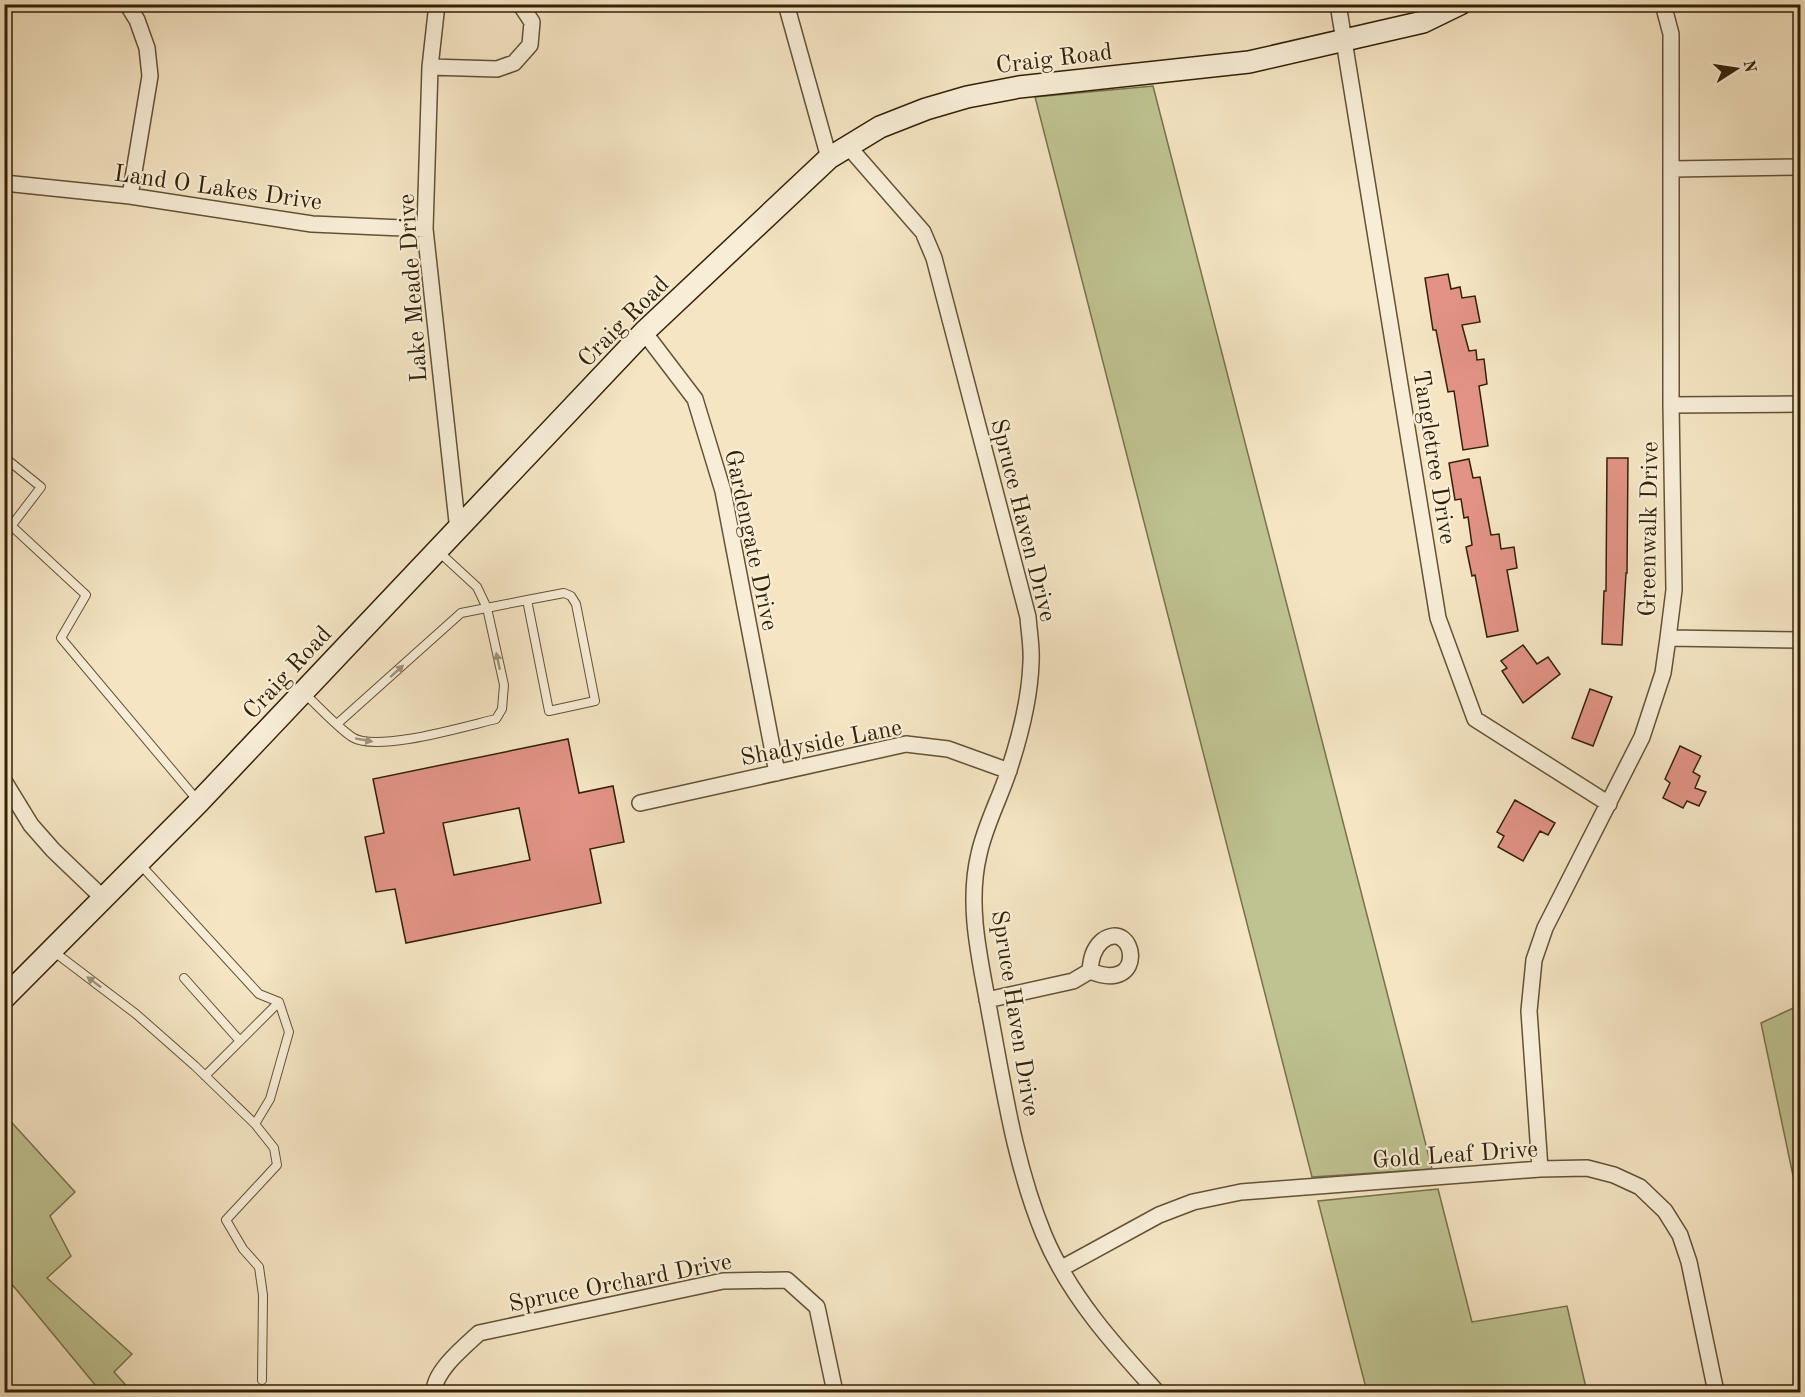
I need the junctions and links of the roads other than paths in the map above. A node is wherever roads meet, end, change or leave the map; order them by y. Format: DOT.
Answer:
graph roads {
  1 [pos="127,4"];
  2 [pos="437,4"];
  3 [pos="520,4"];
  4 [pos="786,4"];
  5 [pos="1338,4"];
  6 [pos="1460,4"];
  7 [pos="1664,4"];
  8 [pos="1344,40"];
  9 [pos="430,67"];
  10 [pos="848,145"];
  11 [pos="829,158"];
  12 [pos="1800,167"];
  13 [pos="1672,169"];
  14 [pos="4,183"];
  15 [pos="130,196"];
  16 [pos="425,229"];
  17 [pos="644,332"];
  18 [pos="1800,404"];
  19 [pos="1671,405"];
  20 [pos="4,457"];
  21 [pos="4,519"];
  22 [pos="12,525"];
  23 [pos="458,531"];
  24 [pos="437,550"];
  25 [pos="527,600"];
  26 [pos="487,608"];
  27 [pos="1668,638"];
  28 [pos="1800,640"];
  29 [pos="303,692"];
  30 [pos="337,724"];
  31 [pos="1009,771"];
  32 [pos="777,773"];
  33 [pos="4,781"];
  34 [pos="199,802"];
  35 [pos="640,803"];
  36 [pos="1609,804"];
  37 [pos="138,862"];
  38 [pos="104,899"];
  39 [pos="52,950"];
  40 [pos="1090,971"];
  41 [pos="184,978"];
  42 [pos="4,998"];
  43 [pos="987,1000"];
  44 [pos="279,1002"];
  45 [pos="240,1041"];
  46 [pos="205,1076"];
  47 [pos="255,1124"];
  48 [pos="1540,1169"];
  49 [pos="1062,1268"];
  50 [pos="262,1380"];
  51 [pos="434,1392"];
  52 [pos="835,1392"];
  53 [pos="1157,1392"];
  54 [pos="1716,1392"];
  1 -- 15 [label="street"];
  2 -- 9 [label="street, Lake Meade Drive"];
  3 -- 9 [label="street"];
  4 -- 11 [label="street"];
  5 -- 8 [label="street, Tangletree Drive"];
  6 -- 8 [label="main road, Craig Road"];
  7 -- 13 [label="street, Greenwalk Drive"];
  8 -- 10 [label="main road, Craig Road"];
  8 -- 36 [label="street, Tangletree Drive"];
  9 -- 16 [label="street, Lake Meade Drive"];
  10 -- 11 [label="main road, Craig Road"];
  10 -- 31 [label="street, Spruce Haven Drive"];
  11 -- 17 [label="main road, Craig Road"];
  12 -- 13 [label="street"];
  13 -- 19 [label="street, Greenwalk Drive"];
  14 -- 15 [label="street, Land O Lakes Drive"];
  15 -- 16 [label="street, Land O Lakes Drive"];
  16 -- 23 [label="street, Lake Meade Drive"];
  17 -- 23 [label="main road, Craig Road"];
  17 -- 32 [label="street, Gardengate Drive"];
  18 -- 19 [label="street"];
  19 -- 27 [label="street, Greenwalk Drive"];
  20 -- 22 [label="lane"];
  21 -- 22 [label="lane"];
  22 -- 34 [label="lane"];
  23 -- 24 [label="main road, Craig Road"];
  24 -- 26 [label="lane"];
  24 -- 29 [label="main road, Craig Road"];
  25 -- 25 [label="lane"];
  25 -- 26 [label="lane"];
  30 -- 26 [label="lane, one-way"];
  30 -- 26 [label="lane, one-way"];
  27 -- 28 [label="street"];
  27 -- 36 [label="street, Greenwalk Drive"];
  29 -- 30 [label="lane"];
  29 -- 34 [label="main road, Craig Road"];
  31 -- 32 [label="street, Shadyside Lane"];
  31 -- 43 [label="street, Spruce Haven Drive"];
  32 -- 35 [label="street, Shadyside Lane"];
  33 -- 38 [label="street"];
  34 -- 37 [label="main road, Craig Road"];
  36 -- 48 [label="street, Greenwalk Drive"];
  37 -- 38 [label="main road, Craig Road"];
  37 -- 44 [label="lane"];
  38 -- 39 [label="main road, Craig Road"];
  39 -- 42 [label="main road, Craig Road"];
  46 -- 39 [label="lane, one-way"];
  40 -- 43 [label="street"];
  41 -- 45 [label="lane"];
  43 -- 49 [label="street, Spruce Haven Drive"];
  44 -- 45 [label="lane"];
  44 -- 47 [label="lane"];
  45 -- 46 [label="lane"];
  46 -- 47 [label="lane"];
  47 -- 50 [label="lane"];
  48 -- 49 [label="street, Gold Leaf Drive"];
  48 -- 54 [label="street, Gold Leaf Drive"];
  49 -- 53 [label="street, Spruce Haven Drive"];
  51 -- 52 [label="street, Spruce Orchard Drive"];
}
